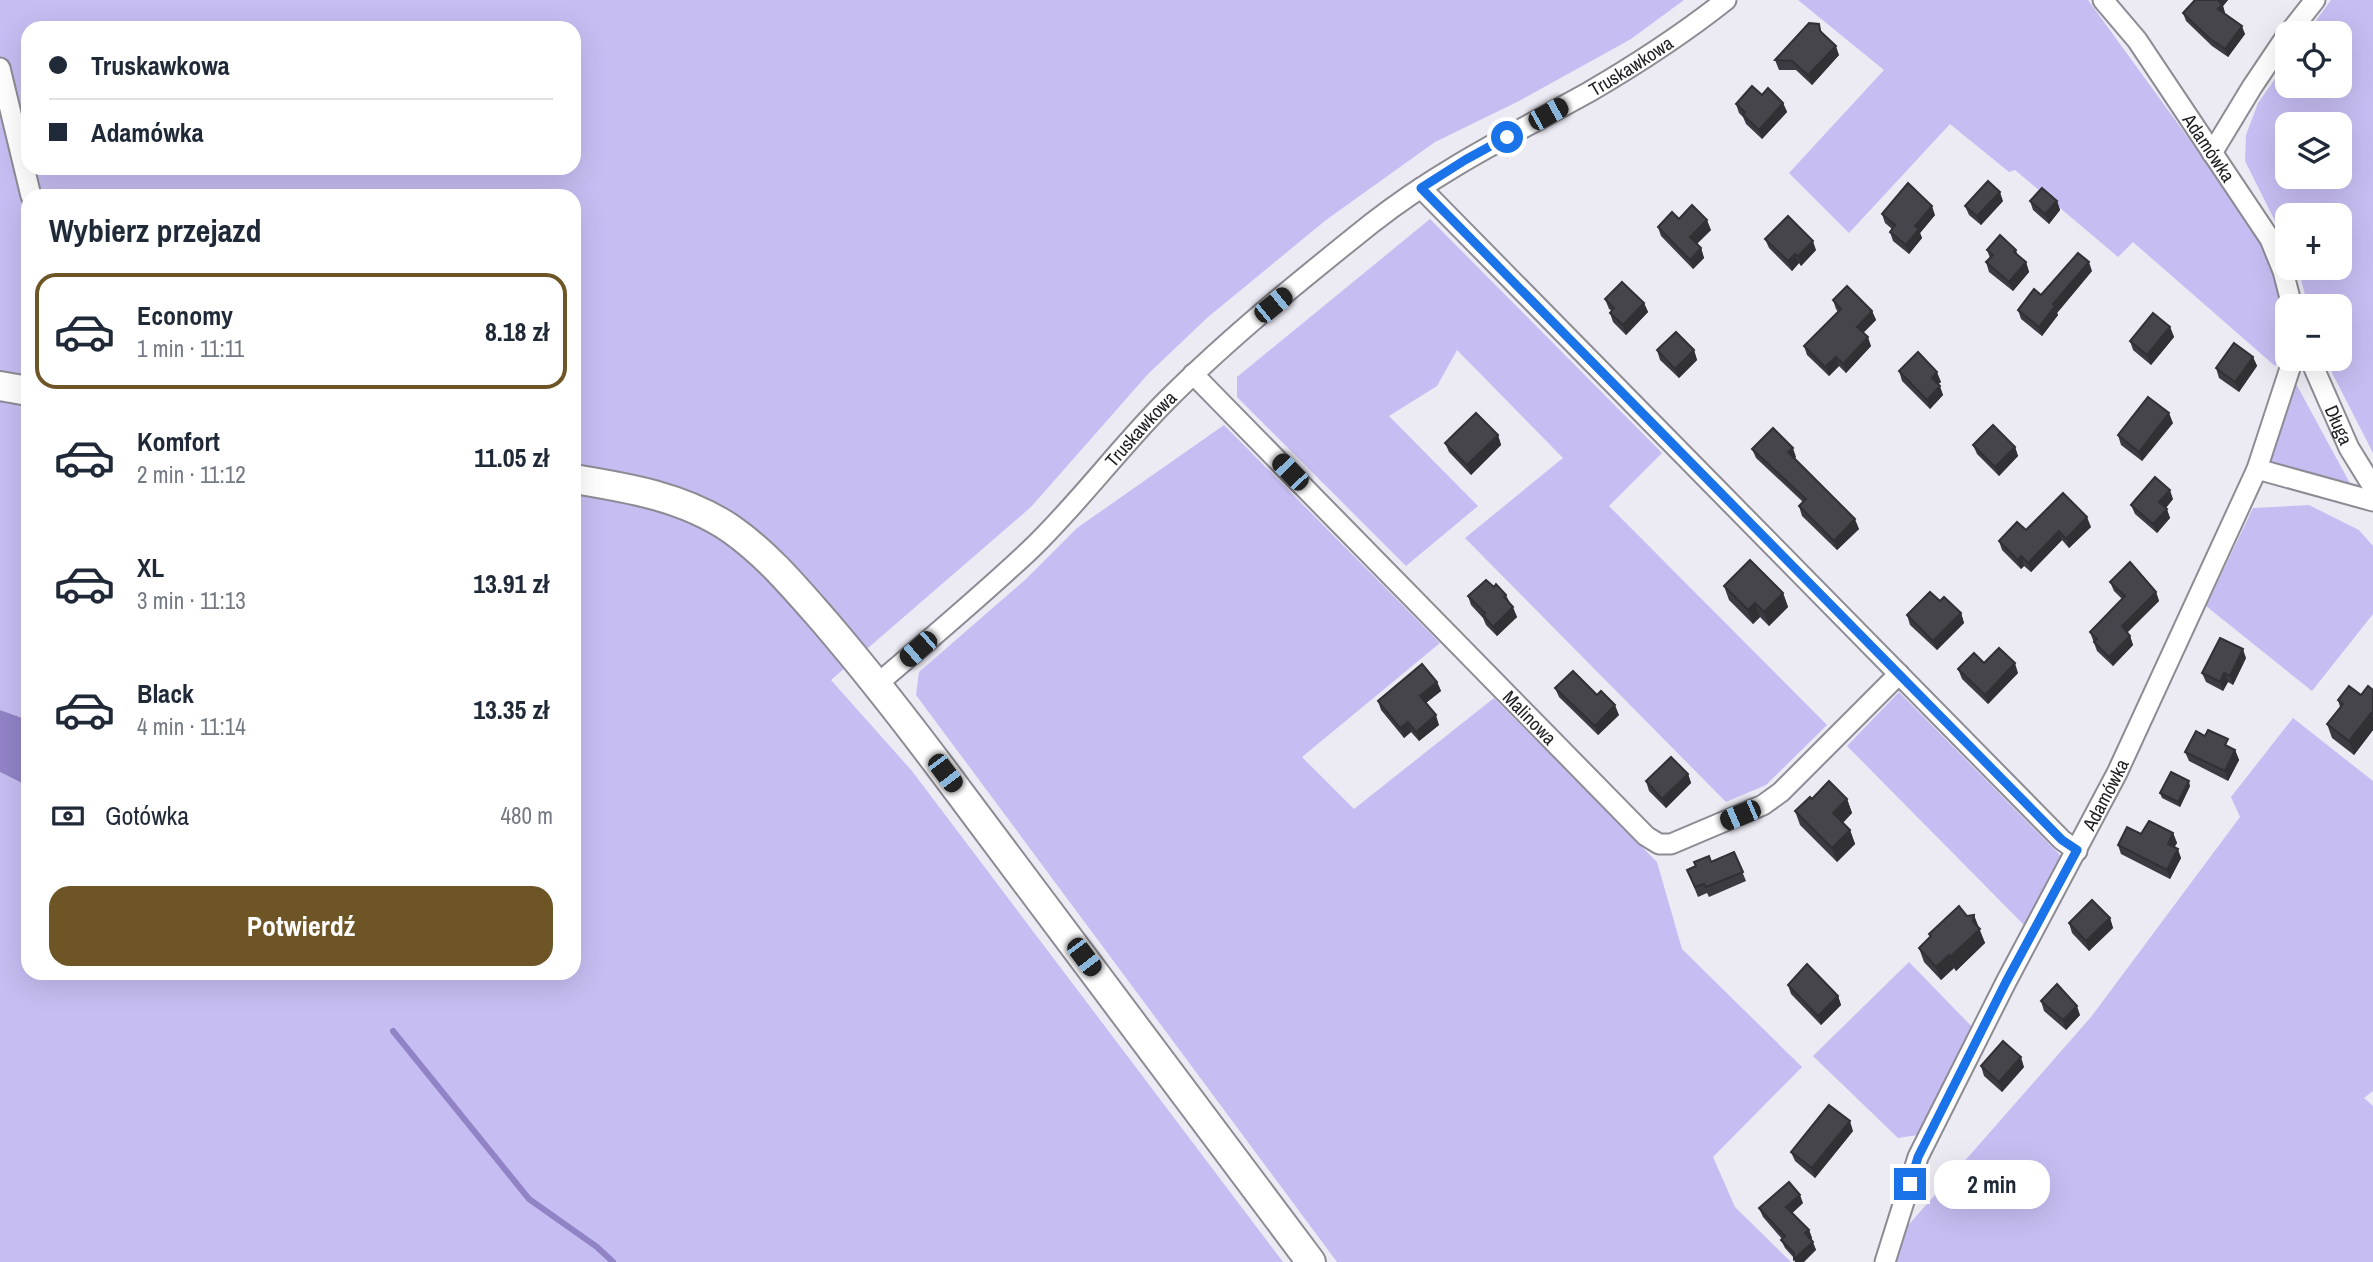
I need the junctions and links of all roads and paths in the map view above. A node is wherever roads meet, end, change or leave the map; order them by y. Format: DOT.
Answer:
graph roads {
  1 [pos="1726,0"];
  2 [pos="2103,0"];
  3 [pos="2315,0"];
  4 [pos="2298,21"];
  5 [pos="2275,53"];
  6 [pos="0,68"];
  7 [pos="21,152"];
  8 [pos="2212,153"];
  9 [pos="1421,188"];
  10 [pos="2289,294"];
  11 [pos="2289,371"];
  12 [pos="2315,371"];
  13 [pos="1194,374"];
  14 [pos="0,386"];
  15 [pos="21,390"];
  16 [pos="2257,469"];
  17 [pos="581,480"];
  18 [pos="2373,487"];
  19 [pos="2373,501"];
  20 [pos="1899,674"];
  21 [pos="876,685"];
  22 [pos="2077,850"];
  23 [pos="1311,1262"];
  24 [pos="1885,1262"];
  1 -- 9 [label="street, Truskawkowa"];
  2 -- 8 [label="street, Adamówka"];
  3 -- 4 [label="street"];
  5 -- 8 [label="street"];
  6 -- 7 [label="street"];
  8 -- 10 [label="street, Adamówka"];
  9 -- 13 [label="street, Truskawkowa"];
  9 -- 20 [label="street"];
  11 -- 16 [label="street, Adamówka"];
  12 -- 18 [label="street, Długa"];
  13 -- 20 [label="street, Malinowa"];
  13 -- 21 [label="street, Truskawkowa"];
  14 -- 15 [label="street"];
  16 -- 19 [label="street"];
  16 -- 22 [label="street, Adamówka"];
  17 -- 21 [label="street"];
  20 -- 22 [label="street"];
  21 -- 23 [label="street"];
  22 -- 24 [label="street, Adamówka"];
}
